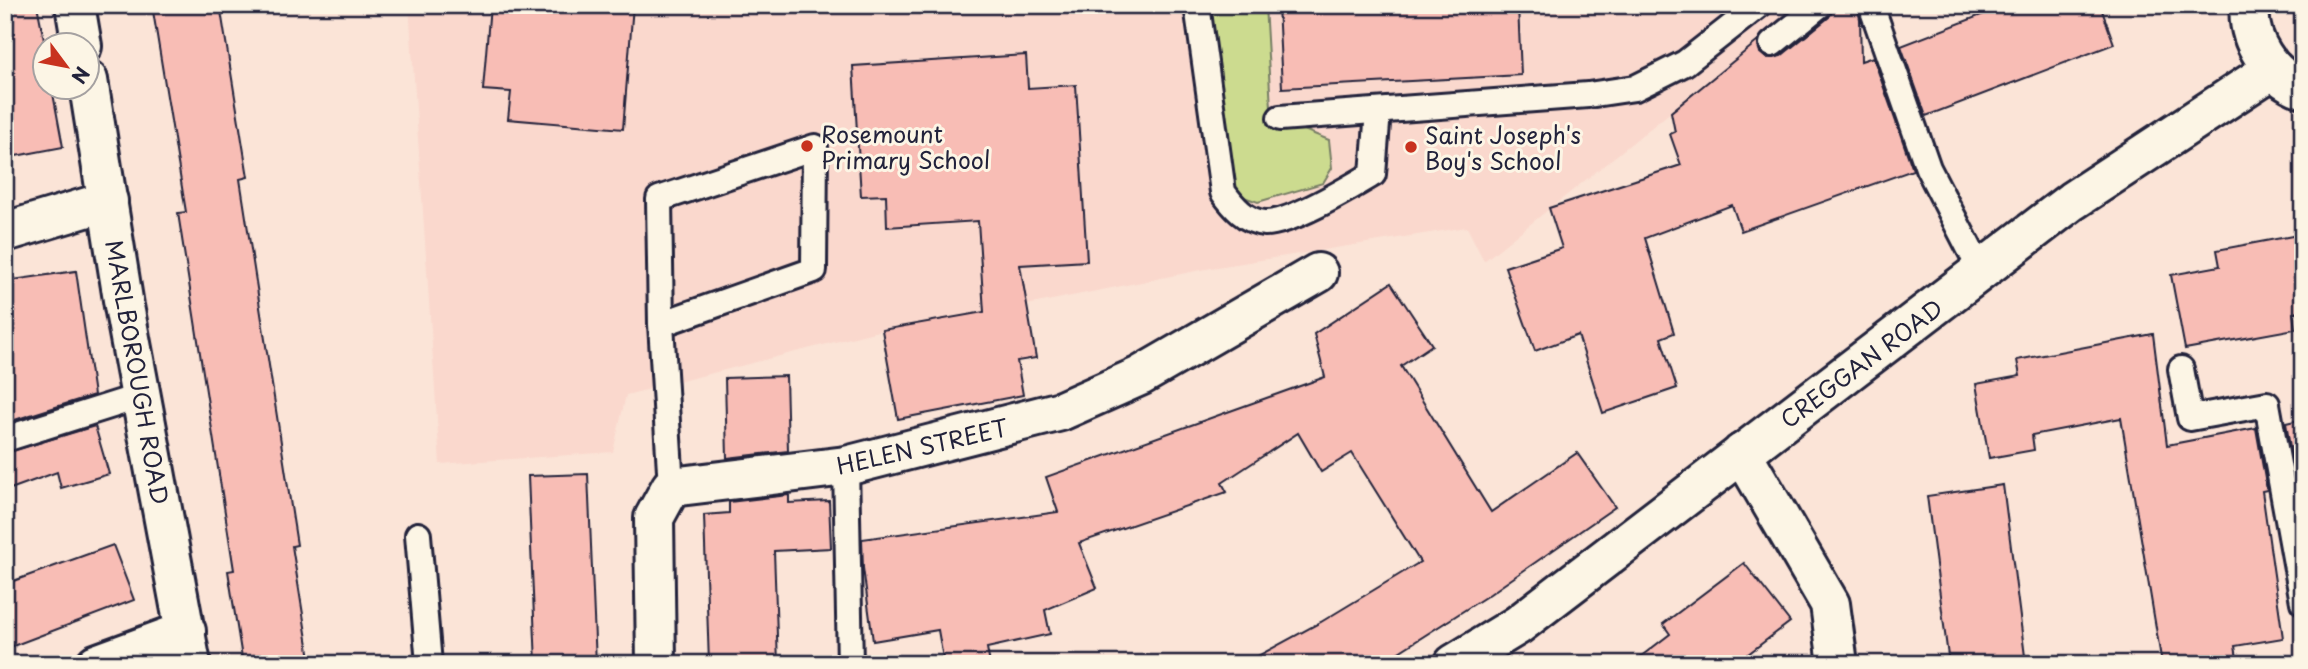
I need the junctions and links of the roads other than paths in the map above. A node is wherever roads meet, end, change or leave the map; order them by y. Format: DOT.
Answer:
graph roads {
  1 [pos="75,5"];
  2 [pos="1197,5"];
  3 [pos="1759,5"];
  4 [pos="1820,5"];
  5 [pos="1871,5"];
  6 [pos="2250,5"];
  7 [pos="80,32"];
  8 [pos="1772,44"];
  9 [pos="2288,78"];
  10 [pos="92,102"];
  11 [pos="1378,111"];
  12 [pos="1280,118"];
  13 [pos="108,201"];
  14 [pos="5,232"];
  15 [pos="1981,271"];
  16 [pos="1318,273"];
  17 [pos="661,324"];
  18 [pos="2181,369"];
  19 [pos="142,396"];
  20 [pos="5,439"];
  21 [pos="1742,453"];
  22 [pos="846,466"];
  23 [pos="671,487"];
  24 [pos="418,535"];
  25 [pos="2303,602"];
  26 [pos="189,647"];
  27 [pos="96,664"];
  28 [pos="429,664"];
  29 [pos="656,664"];
  30 [pos="850,664"];
  31 [pos="1454,664"];
  32 [pos="1838,664"];
  1 -- 7 [label="street"];
  2 -- 11 [label="lane"];
  3 -- 11 [label="lane"];
  4 -- 8 [label="lane"];
  5 -- 15 [label="lane"];
  6 -- 9 [label="street"];
  9 -- 15 [label="street, CREGGAN ROAD"];
  10 -- 13 [label="street, MARLBOROUGH ROAD"];
  11 -- 12 [label="lane"];
  13 -- 14 [label="street"];
  13 -- 19 [label="street, MARLBOROUGH ROAD"];
  15 -- 21 [label="street, CREGGAN ROAD"];
  16 -- 22 [label="street, HELEN STREET"];
  17 -- 17 [label="lane"];
  17 -- 23 [label="lane"];
  18 -- 25 [label="lane"];
  19 -- 20 [label="lane"];
  19 -- 26 [label="street, MARLBOROUGH ROAD"];
  21 -- 31 [label="street, CREGGAN ROAD"];
  21 -- 32 [label="street"];
  22 -- 23 [label="street, HELEN STREET"];
  22 -- 30 [label="lane"];
  23 -- 29 [label="street"];
  24 -- 28 [label="lane"];
  26 -- 27 [label="street"];
}
